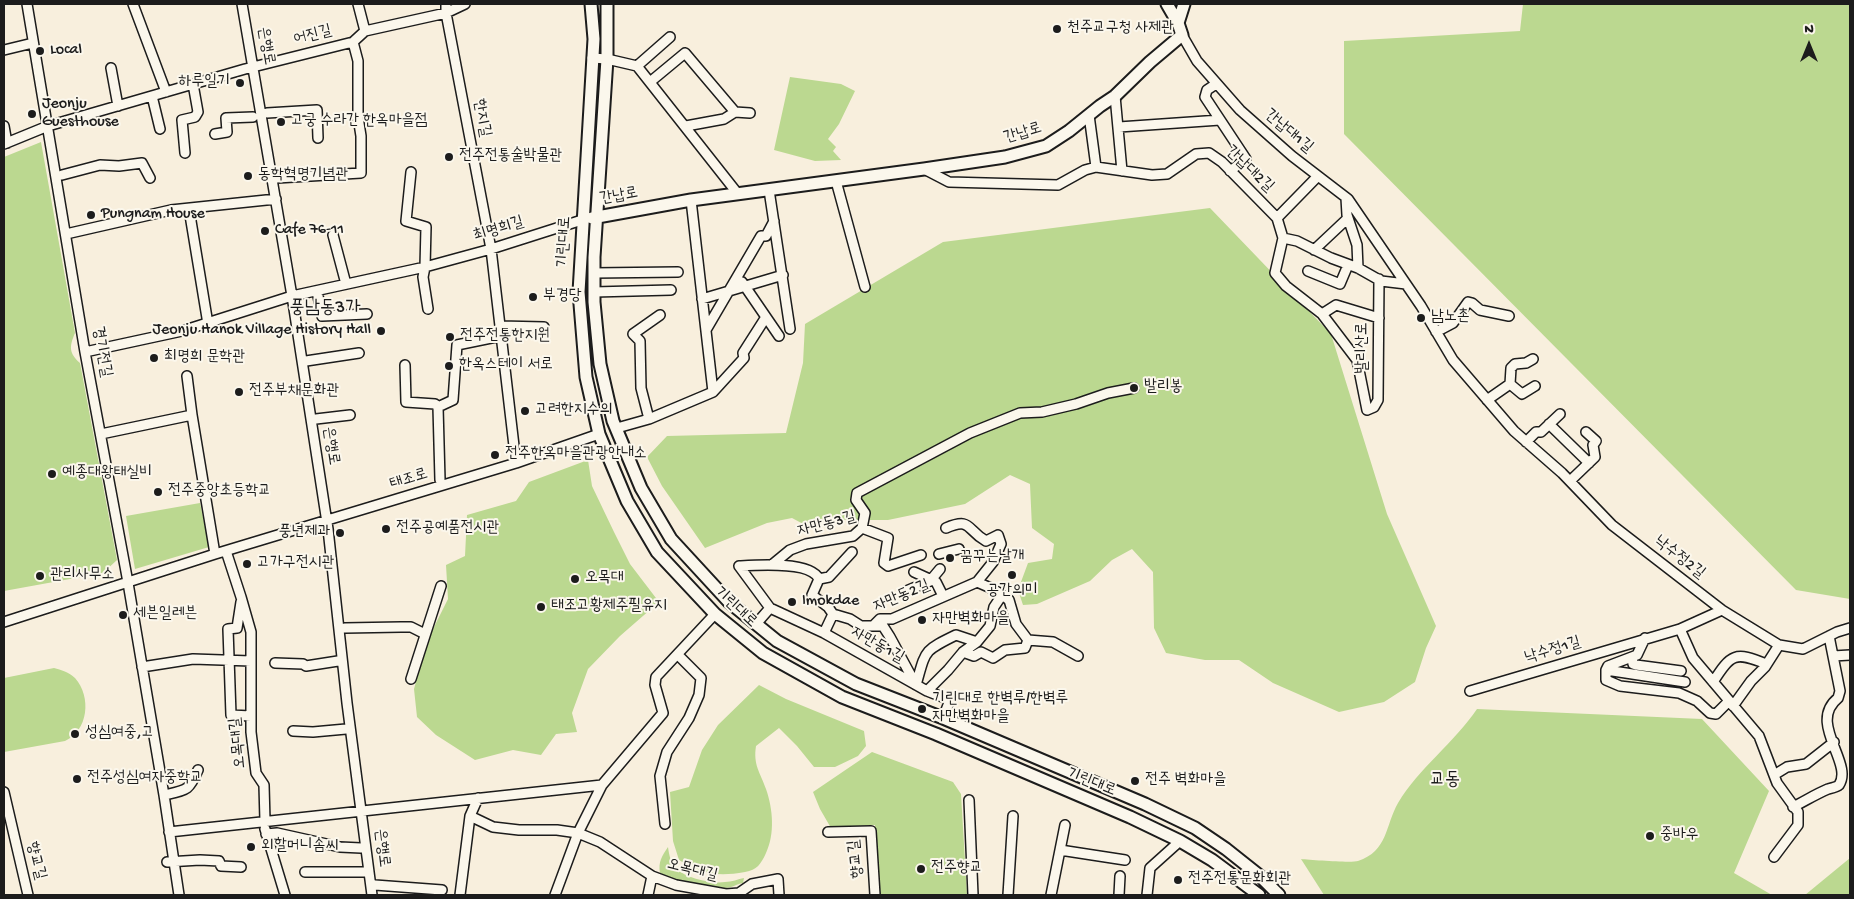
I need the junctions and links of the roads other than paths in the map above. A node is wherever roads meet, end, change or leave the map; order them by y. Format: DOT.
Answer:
graph roads {
  1 [pos="26,4"];
  2 [pos="134,4"];
  3 [pos="242,4"];
  4 [pos="358,4"];
  5 [pos="465,4"];
  6 [pos="591,4"];
  7 [pos="607,4"];
  8 [pos="1167,4"];
  9 [pos="1184,4"];
  10 [pos="446,8"];
  11 [pos="1178,24"];
  12 [pos="365,31"];
  13 [pos="1182,35"];
  14 [pos="670,37"];
  15 [pos="353,42"];
  16 [pos="33,43"];
  17 [pos="4,50"];
  18 [pos="592,58"];
  19 [pos="607,59"];
  20 [pos="637,66"];
  21 [pos="253,67"];
  22 [pos="111,68"];
  23 [pos="650,82"];
  24 [pos="193,84"];
  25 [pos="1216,84"];
  26 [pos="166,92"];
  27 [pos="152,96"];
  28 [pos="1115,96"];
  29 [pos="118,106"];
  30 [pos="734,112"];
  31 [pos="267,113"];
  32 [pos="750,113"];
  33 [pos="1089,115"];
  34 [pos="253,117"];
  35 [pos="1220,120"];
  36 [pos="4,126"];
  37 [pos="48,126"];
  38 [pos="686,126"];
  39 [pos="1119,127"];
  40 [pos="160,129"];
  41 [pos="215,134"];
  42 [pos="318,138"];
  43 [pos="6,144"];
  44 [pos="185,153"];
  45 [pos="1096,167"];
  46 [pos="924,169"];
  47 [pos="1122,171"];
  48 [pos="1230,171"];
  49 [pos="410,172"];
  50 [pos="62,175"];
  51 [pos="1318,176"];
  52 [pos="150,178"];
  53 [pos="277,178"];
  54 [pos="836,181"];
  55 [pos="769,190"];
  56 [pos="738,194"];
  57 [pos="1346,197"];
  58 [pos="276,199"];
  59 [pos="691,200"];
  60 [pos="189,209"];
  61 [pos="597,217"];
  62 [pos="1277,218"];
  63 [pos="1348,218"];
  64 [pos="582,220"];
  65 [pos="774,221"];
  66 [pos="66,234"];
  67 [pos="333,235"];
  68 [pos="1283,238"];
  69 [pos="492,249"];
  70 [pos="1314,250"];
  71 [pos="1348,265"];
  72 [pos="425,267"];
  73 [pos="1358,268"];
  74 [pos="1308,271"];
  75 [pos="678,272"];
  76 [pos="594,273"];
  77 [pos="783,275"];
  78 [pos="738,276"];
  79 [pos="1379,280"];
  80 [pos="346,284"];
  81 [pos="1406,284"];
  82 [pos="745,286"];
  83 [pos="865,287"];
  84 [pos="671,290"];
  85 [pos="317,291"];
  86 [pos="728,291"];
  87 [pos="594,292"];
  88 [pos="292,296"];
  89 [pos="702,299"];
  90 [pos="428,309"];
  91 [pos="367,314"];
  92 [pos="1322,314"];
  93 [pos="660,315"];
  94 [pos="1509,316"];
  95 [pos="766,317"];
  96 [pos="1379,318"];
  97 [pos="208,324"];
  98 [pos="500,326"];
  99 [pos="544,327"];
  100 [pos="790,329"];
  101 [pos="706,330"];
  102 [pos="1436,332"];
  103 [pos="779,336"];
  104 [pos="496,337"];
  105 [pos="85,352"];
  106 [pos="359,354"];
  107 [pos="1533,359"];
  108 [pos="306,361"];
  109 [pos="405,365"];
  110 [pos="187,376"];
  111 [pos="1510,384"];
  112 [pos="1535,386"];
  113 [pos="1134,388"];
  114 [pos="713,392"];
  115 [pos="1487,400"];
  116 [pos="438,407"];
  117 [pos="1367,410"];
  118 [pos="1560,414"];
  119 [pos="192,415"];
  120 [pos="350,415"];
  121 [pos="316,419"];
  122 [pos="649,420"];
  123 [pos="1549,424"];
  124 [pos="617,428"];
  125 [pos="1586,432"];
  126 [pos="101,434"];
  127 [pos="599,434"];
  128 [pos="1526,442"];
  129 [pos="516,463"];
  130 [pos="1589,463"];
  131 [pos="440,480"];
  132 [pos="1570,481"];
  133 [pos="326,522"];
  134 [pos="862,528"];
  135 [pos="946,528"];
  136 [pos="959,549"];
  137 [pos="226,551"];
  138 [pos="852,552"];
  139 [pos="215,554"];
  140 [pos="939,554"];
  141 [pos="921,555"];
  142 [pos="773,564"];
  143 [pos="940,569"];
  144 [pos="914,572"];
  145 [pos="819,579"];
  146 [pos="931,579"];
  147 [pos="128,582"];
  148 [pos="977,582"];
  149 [pos="441,586"];
  150 [pos="904,592"];
  151 [pos="1002,595"];
  152 [pos="943,596"];
  153 [pos="241,597"];
  154 [pos="770,608"];
  155 [pos="1722,610"];
  156 [pos="715,614"];
  157 [pos="832,614"];
  158 [pos="4,622"];
  159 [pos="756,624"];
  160 [pos="874,625"];
  161 [pos="345,628"];
  162 [pos="1850,628"];
  163 [pos="1680,629"];
  164 [pos="824,633"];
  165 [pos="424,634"];
  166 [pos="1829,636"];
  167 [pos="1645,638"];
  168 [pos="1028,640"];
  169 [pos="977,642"];
  170 [pos="1779,645"];
  171 [pos="963,652"];
  172 [pos="678,655"];
  173 [pos="1850,655"];
  174 [pos="1078,656"];
  175 [pos="1833,656"];
  176 [pos="1632,657"];
  177 [pos="229,660"];
  178 [pos="250,661"];
  179 [pos="338,661"];
  180 [pos="275,663"];
  181 [pos="1766,664"];
  182 [pos="142,666"];
  183 [pos="1606,670"];
  184 [pos="1681,671"];
  185 [pos="411,679"];
  186 [pos="1685,682"];
  187 [pos="1713,682"];
  188 [pos="916,685"];
  189 [pos="927,690"];
  190 [pos="1470,692"];
  191 [pos="1731,703"];
  192 [pos="251,716"];
  193 [pos="943,718"];
  194 [pos="346,729"];
  195 [pos="293,731"];
  196 [pos="1834,742"];
  197 [pos="198,770"];
  198 [pos="1774,775"];
  199 [pos="602,784"];
  200 [pos="4,792"];
  201 [pos="164,795"];
  202 [pos="478,798"];
  203 [pos="968,800"];
  204 [pos="1793,807"];
  205 [pos="361,811"];
  206 [pos="470,816"];
  207 [pos="1014,816"];
  208 [pos="264,822"];
  209 [pos="665,824"];
  210 [pos="1065,825"];
  211 [pos="169,832"];
  212 [pos="828,832"];
  213 [pos="578,833"];
  214 [pos="266,834"];
  215 [pos="1180,841"];
  216 [pos="361,848"];
  217 [pos="1060,850"];
  218 [pos="1774,857"];
  219 [pos="1125,860"];
  220 [pos="171,862"];
  221 [pos="241,868"];
  222 [pos="304,872"];
  223 [pos="364,872"];
  224 [pos="652,876"];
  225 [pos="1120,876"];
  226 [pos="375,885"];
  227 [pos="442,890"];
  228 [pos="460,891"];
  229 [pos="28,895"];
  230 [pos="179,895"];
  231 [pos="285,895"];
  232 [pos="372,895"];
  233 [pos="555,895"];
  234 [pos="648,895"];
  235 [pos="779,895"];
  236 [pos="875,895"];
  237 [pos="973,895"];
  238 [pos="1008,895"];
  239 [pos="1051,895"];
  240 [pos="1119,895"];
  241 [pos="1147,895"];
  242 [pos="1259,895"];
  243 [pos="1279,895"];
  1 -- 16 [label="street, 경기전길"];
  2 -- 26 [label="street"];
  3 -- 21 [label="street, 은행로"];
  4 -- 12 [label="street"];
  5 -- 10 [label="street, 어진길"];
  6 -- 18 [label="street, 기린대로"];
  7 -- 19 [label="street, 기린대로"];
  8 -- 11 [label="street"];
  9 -- 11 [label="street"];
  10 -- 12 [label="street, 어진길"];
  10 -- 69 [label="street, 한지길"];
  11 -- 13 [label="street"];
  12 -- 15 [label="street, 어진길"];
  13 -- 25 [label="street, 간납대1길"];
  13 -- 28 [label="street, 간납로"];
  14 -- 20 [label="street"];
  15 -- 21 [label="street, 어진길"];
  15 -- 53 [label="street, 어진길"];
  16 -- 17 [label="street"];
  16 -- 37 [label="street, 경기전길"];
  18 -- 19 [label="street"];
  18 -- 64 [label="street, 기린대로"];
  19 -- 20 [label="street"];
  19 -- 61 [label="street, 기린대로"];
  20 -- 23 [label="street"];
  21 -- 24 [label="street, 어진길"];
  21 -- 58 [label="street, 은행로"];
  22 -- 29 [label="street"];
  23 -- 30 [label="street"];
  23 -- 38 [label="street"];
  24 -- 26 [label="street, 어진길"];
  24 -- 44 [label="street"];
  25 -- 35 [label="street"];
  25 -- 51 [label="street, 간납대1길"];
  26 -- 27 [label="street, 어진길"];
  27 -- 29 [label="street, 어진길"];
  27 -- 40 [label="street"];
  28 -- 33 [label="street, 간납로"];
  28 -- 39 [label="street"];
  29 -- 37 [label="street, 어진길"];
  30 -- 32 [label="street"];
  30 -- 38 [label="street"];
  31 -- 42 [label="street"];
  33 -- 45 [label="street"];
  33 -- 46 [label="street, 간납로"];
  34 -- 41 [label="street"];
  35 -- 39 [label="street"];
  35 -- 48 [label="street"];
  36 -- 43 [label="street, 어진길"];
  37 -- 43 [label="street, 어진길"];
  37 -- 66 [label="street, 경기전길"];
  38 -- 56 [label="street"];
  39 -- 47 [label="street"];
  45 -- 46 [label="street"];
  45 -- 47 [label="street, 간납대2길"];
  46 -- 54 [label="street, 간납로"];
  47 -- 48 [label="street, 간납대2길"];
  48 -- 62 [label="street, 간납대2길"];
  49 -- 72 [label="street"];
  50 -- 52 [label="street"];
  51 -- 57 [label="street, 간납대1길"];
  51 -- 62 [label="street"];
  54 -- 55 [label="street, 간납로"];
  54 -- 83 [label="street"];
  55 -- 56 [label="street, 간납로"];
  55 -- 65 [label="street"];
  56 -- 59 [label="street, 간납로"];
  57 -- 63 [label="street"];
  57 -- 81 [label="street, 간납대1길"];
  58 -- 60 [label="street"];
  58 -- 88 [label="street, 은행로"];
  59 -- 61 [label="street, 간납로"];
  59 -- 89 [label="street"];
  60 -- 66 [label="street"];
  60 -- 97 [label="street"];
  61 -- 64 [label="street, 간납로"];
  61 -- 76 [label="street, 기린대로"];
  62 -- 68 [label="street, 간납대2길"];
  63 -- 70 [label="street"];
  63 -- 73 [label="street"];
  64 -- 69 [label="street, 최명희길"];
  64 -- 127 [label="street, 기린대로"];
  65 -- 77 [label="street"];
  65 -- 78 [label="street"];
  66 -- 105 [label="street, 경기전길"];
  67 -- 80 [label="street"];
  68 -- 70 [label="street"];
  68 -- 92 [label="street, 간납대2길"];
  69 -- 72 [label="street, 최명희길"];
  69 -- 98 [label="street, 한지길"];
  70 -- 71 [label="street"];
  71 -- 73 [label="street"];
  71 -- 74 [label="street"];
  72 -- 80 [label="street, 최명희길"];
  72 -- 90 [label="street"];
  73 -- 79 [label="street"];
  75 -- 76 [label="street, 기린대로"];
  76 -- 87 [label="street, 기린대로"];
  77 -- 82 [label="street"];
  77 -- 100 [label="street"];
  78 -- 82 [label="street"];
  78 -- 86 [label="street"];
  79 -- 81 [label="street"];
  79 -- 96 [label="street, 발리산로"];
  80 -- 85 [label="street, 최명희길"];
  81 -- 102 [label="street, 간납대1길"];
  82 -- 86 [label="street"];
  82 -- 95 [label="street"];
  84 -- 87 [label="street"];
  85 -- 88 [label="street, 최명희길"];
  85 -- 91 [label="street"];
  86 -- 89 [label="street"];
  86 -- 101 [label="street"];
  87 -- 124 [label="street, 기린대로"];
  88 -- 97 [label="street, 최명희길"];
  88 -- 133 [label="street, 은행로"];
  89 -- 101 [label="street"];
  92 -- 96 [label="street"];
  92 -- 117 [label="street, 간납대2길"];
  93 -- 122 [label="street"];
  94 -- 102 [label="street"];
  95 -- 103 [label="street"];
  95 -- 114 [label="street"];
  96 -- 117 [label="street, 발리산로"];
  97 -- 105 [label="street, 최명희길"];
  98 -- 99 [label="street"];
  98 -- 129 [label="street, 한지길"];
  101 -- 114 [label="street"];
  102 -- 115 [label="street, 낙수정2길"];
  104 -- 116 [label="street"];
  105 -- 126 [label="street, 경기전길"];
  106 -- 108 [label="street"];
  107 -- 111 [label="street"];
  109 -- 116 [label="street"];
  110 -- 119 [label="street"];
  111 -- 112 [label="street"];
  111 -- 115 [label="street"];
  113 -- 134 [label="street"];
  114 -- 122 [label="street"];
  115 -- 128 [label="street, 낙수정2길"];
  116 -- 131 [label="street, 태조로"];
  118 -- 123 [label="street"];
  119 -- 126 [label="street"];
  119 -- 139 [label="street"];
  120 -- 121 [label="street, 은행로"];
  122 -- 124 [label="street"];
  123 -- 128 [label="street"];
  123 -- 130 [label="street"];
  124 -- 159 [label="street, 기린대로"];
  125 -- 130 [label="street"];
  126 -- 147 [label="street, 경기전길"];
  127 -- 129 [label="street, 태조로"];
  127 -- 156 [label="street, 기린대로"];
  128 -- 132 [label="street, 낙수정2길"];
  129 -- 133 [label="street, 태조로"];
  130 -- 132 [label="street"];
  132 -- 155 [label="street, 낙수정2길"];
  133 -- 137 [label="street, 태조로"];
  133 -- 205 [label="street, 은행로"];
  134 -- 141 [label="street, 자만동3길"];
  134 -- 142 [label="street, 자만동3길"];
  135 -- 148 [label="street, 자만동2길"];
  136 -- 140 [label="street"];
  137 -- 139 [label="street, 태조로"];
  137 -- 153 [label="street"];
  138 -- 145 [label="street"];
  139 -- 147 [label="street, 태조로"];
  142 -- 145 [label="street"];
  142 -- 154 [label="street"];
  143 -- 146 [label="street"];
  144 -- 146 [label="street, 자만동2길"];
  145 -- 157 [label="street, 자만동2길"];
  146 -- 150 [label="street"];
  146 -- 152 [label="street, 자만동2길"];
  147 -- 158 [label="street, 태조로"];
  147 -- 182 [label="street, 경기전길"];
  148 -- 151 [label="street"];
  148 -- 152 [label="street, 자만동2길"];
  149 -- 165 [label="street"];
  151 -- 168 [label="street"];
  151 -- 169 [label="street"];
  152 -- 160 [label="street, 자만동2길"];
  153 -- 177 [label="street"];
  153 -- 178 [label="street"];
  154 -- 159 [label="street"];
  154 -- 164 [label="street"];
  155 -- 163 [label="street, 낙수정1길"];
  155 -- 170 [label="street, 낙수정2길"];
  156 -- 172 [label="street"];
  156 -- 215 [label="street, 기린대로"];
  157 -- 160 [label="street, 자만동2길"];
  157 -- 164 [label="street"];
  159 -- 193 [label="street, 기린대로"];
  160 -- 188 [label="street, 자만동2길"];
  161 -- 165 [label="street"];
  162 -- 166 [label="street, 낙수정2길"];
  163 -- 167 [label="street, 낙수정1길"];
  163 -- 187 [label="street"];
  164 -- 188 [label="street, 자만동1길"];
  165 -- 185 [label="street"];
  166 -- 170 [label="street, 낙수정2길"];
  166 -- 175 [label="street"];
  167 -- 176 [label="street"];
  167 -- 190 [label="street, 낙수정1길"];
  168 -- 171 [label="street"];
  168 -- 174 [label="street"];
  169 -- 171 [label="street"];
  169 -- 188 [label="street, 자만동1길"];
  170 -- 181 [label="street"];
  171 -- 189 [label="street"];
  172 -- 199 [label="street"];
  172 -- 209 [label="street"];
  173 -- 175 [label="street"];
  175 -- 196 [label="street"];
  176 -- 183 [label="street"];
  176 -- 184 [label="street"];
  177 -- 178 [label="street"];
  177 -- 182 [label="street"];
  177 -- 192 [label="street"];
  178 -- 192 [label="street, 오목대길"];
  179 -- 180 [label="street"];
  181 -- 187 [label="street"];
  181 -- 191 [label="street"];
  182 -- 201 [label="street, 경기전길"];
  183 -- 186 [label="street"];
  183 -- 191 [label="street"];
  187 -- 191 [label="street"];
  188 -- 189 [label="street, 자만동1길"];
  189 -- 193 [label="street, 자만동1길"];
  191 -- 198 [label="street"];
  192 -- 208 [label="street, 오목대길"];
  193 -- 243 [label="street, 기린대로"];
  194 -- 195 [label="street"];
  196 -- 198 [label="street"];
  196 -- 204 [label="street"];
  197 -- 201 [label="street"];
  198 -- 204 [label="street"];
  199 -- 202 [label="street"];
  199 -- 213 [label="street"];
  200 -- 229 [label="street, 향교길"];
  201 -- 211 [label="street, 경기전길"];
  202 -- 205 [label="street"];
  202 -- 206 [label="street"];
  203 -- 237 [label="street"];
  204 -- 218 [label="street"];
  205 -- 208 [label="street"];
  205 -- 232 [label="street, 은행로"];
  206 -- 213 [label="street, 오목대길"];
  206 -- 228 [label="street"];
  207 -- 238 [label="street"];
  208 -- 211 [label="street"];
  208 -- 214 [label="street, 오목대길"];
  210 -- 217 [label="street"];
  211 -- 220 [label="street, 경기전길"];
  212 -- 236 [label="street, 향교길"];
  213 -- 224 [label="street, 오목대길"];
  213 -- 233 [label="street"];
  214 -- 216 [label="street, 은행로"];
  214 -- 231 [label="street, 오목대길"];
  215 -- 241 [label="street"];
  215 -- 242 [label="street, 기린대로"];
  217 -- 219 [label="street"];
  217 -- 239 [label="street"];
  220 -- 221 [label="street"];
  220 -- 230 [label="street, 경기전길"];
  222 -- 223 [label="street, 은행로"];
  224 -- 234 [label="street"];
  224 -- 235 [label="street, 오목대길"];
  225 -- 240 [label="street"];
  226 -- 227 [label="street, 은행로"];
}
